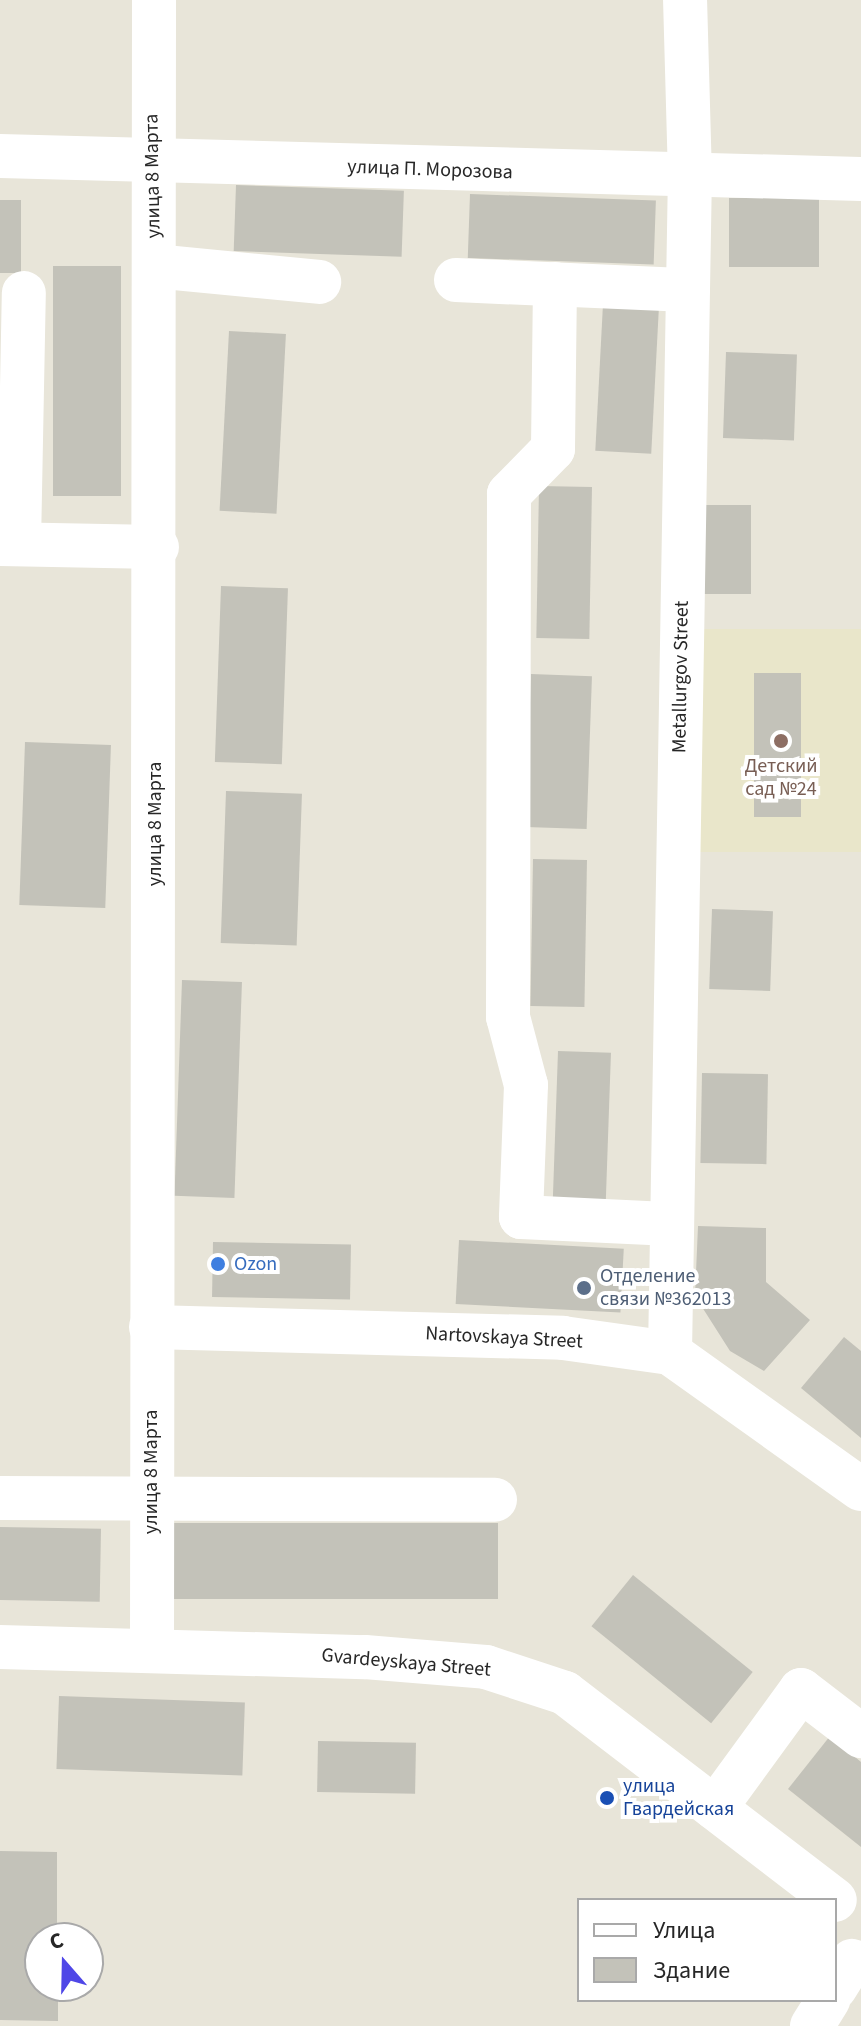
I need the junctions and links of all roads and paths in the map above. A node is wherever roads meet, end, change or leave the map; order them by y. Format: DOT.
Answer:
graph roads {
  1 [pos="154,0"];
  2 [pos="685,0"];
  3 [pos="0,156"];
  4 [pos="151,162"];
  5 [pos="690,177"];
  6 [pos="861,179"];
  7 [pos="154,266"];
  8 [pos="456,280"];
  9 [pos="319,282"];
  10 [pos="555,284"];
  11 [pos="688,290"];
  12 [pos="24,293"];
  13 [pos="10,544"];
  14 [pos="157,547"];
  15 [pos="672,1224"];
  16 [pos="151,1327"];
  17 [pos="670,1353"];
  18 [pos="861,1489"];
  19 [pos="0,1498"];
  20 [pos="150,1499"];
  21 [pos="495,1500"];
  22 [pos="0,1647"];
  23 [pos="152,1649"];
  24 [pos="861,1736"];
  25 [pos="715,1808"];
  26 [pos="832,1898"];
  27 [pos="837,1908"];
  28 [pos="849,1957"];
  29 [pos="827,2002"];
  30 [pos="812,2026"];
  1 -- 4 [label="street, улица 8 Марта"];
  2 -- 5 [label="street, Metallurgov Street"];
  3 -- 4 [label="street, улица П. Морозова"];
  4 -- 5 [label="street, улица П. Морозова"];
  4 -- 7 [label="street, улица 8 Марта"];
  5 -- 6 [label="street, улица П. Морозова"];
  5 -- 11 [label="street, Metallurgov Street"];
  7 -- 9 [label="street"];
  7 -- 14 [label="street, улица 8 Марта"];
  8 -- 10 [label="street"];
  10 -- 11 [label="street"];
  10 -- 15 [label="street"];
  11 -- 15 [label="street, Metallurgov Street"];
  12 -- 13 [label="street"];
  13 -- 14 [label="street"];
  14 -- 16 [label="street, улица 8 Марта"];
  15 -- 17 [label="street, Metallurgov Street"];
  16 -- 17 [label="street, Nartovskaya Street"];
  16 -- 20 [label="street, улица 8 Марта"];
  17 -- 18 [label="street, Nartovskaya Street"];
  19 -- 20 [label="street"];
  20 -- 21 [label="street"];
  20 -- 23 [label="street, улица 8 Марта"];
  22 -- 23 [label="street, Gvardeyskaya Street"];
  23 -- 25 [label="street, Gvardeyskaya Street"];
  24 -- 25 [label="street"];
  25 -- 26 [label="street, Gvardeyskaya Street"];
  27 -- 28 [label="street, Gvardeyskaya Street"];
  29 -- 30 [label="street"];
}
